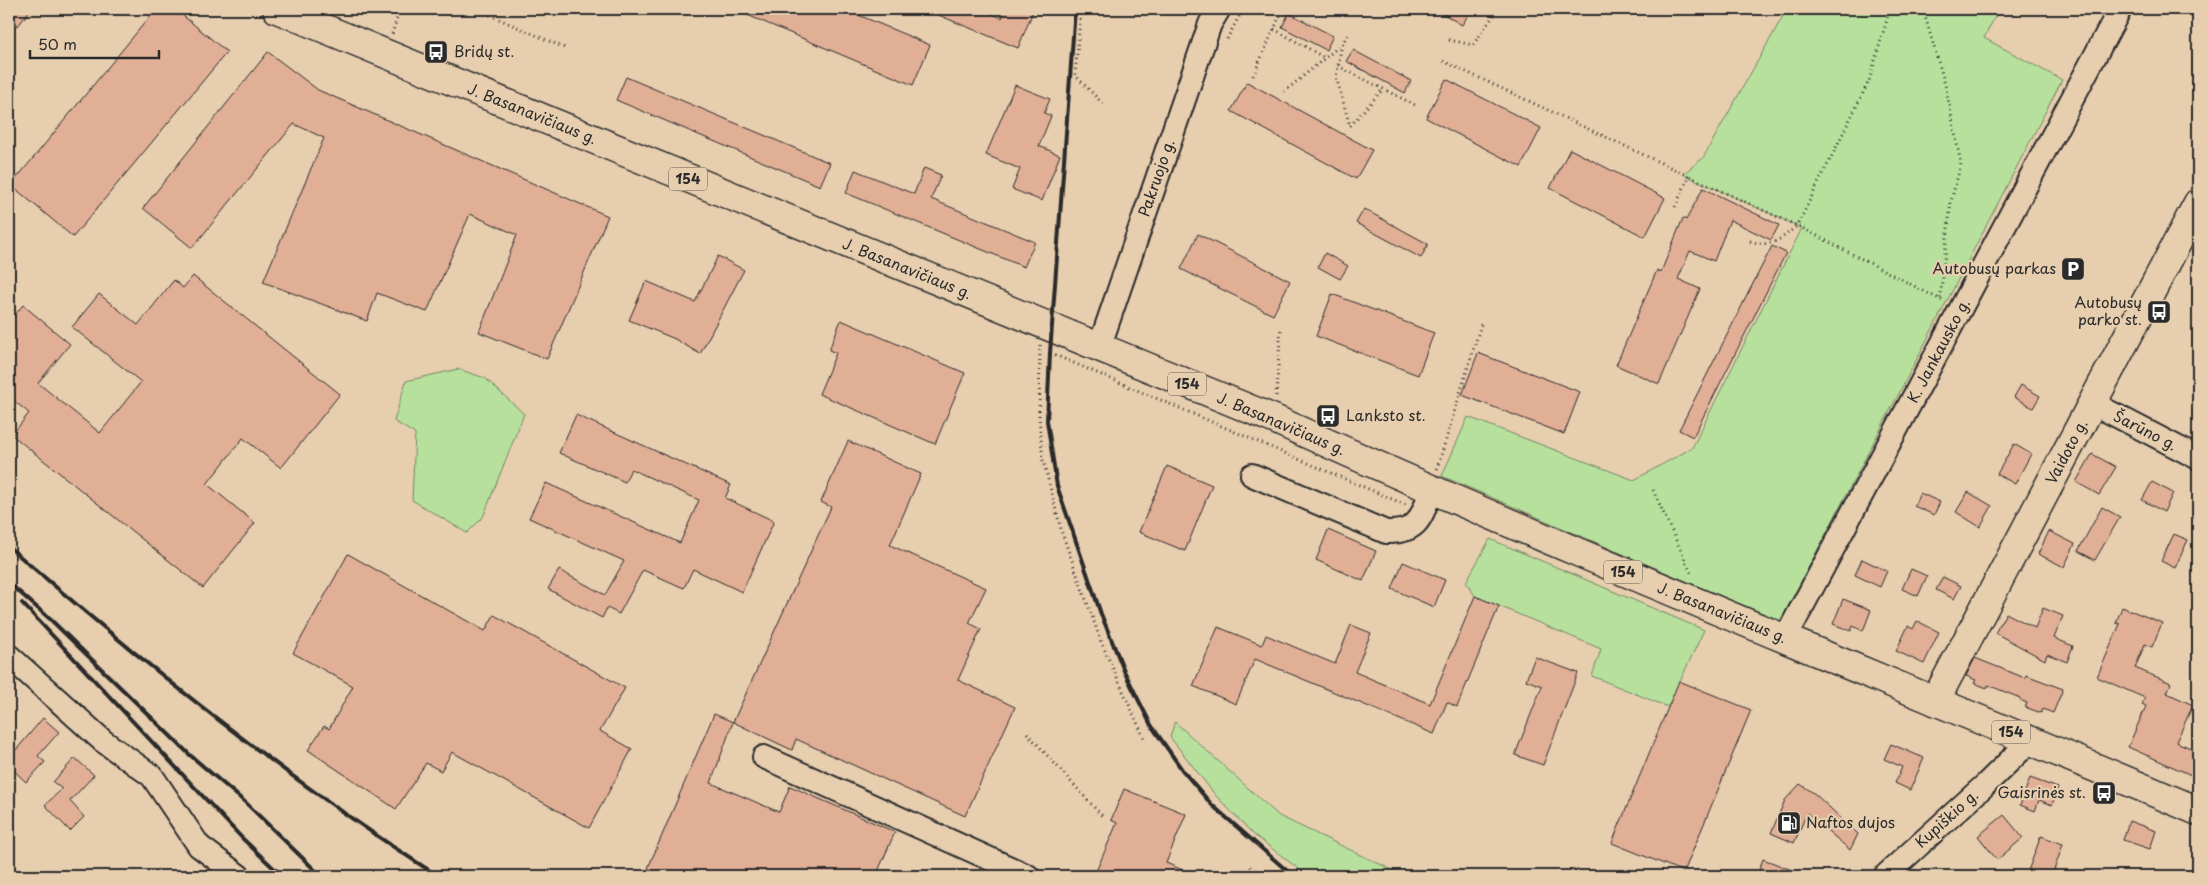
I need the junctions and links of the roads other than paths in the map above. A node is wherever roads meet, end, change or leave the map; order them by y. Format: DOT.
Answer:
graph roads {
  1 [pos="277,9"];
  2 [pos="1219,9"];
  3 [pos="2120,9"];
  4 [pos="2198,203"];
  5 [pos="1099,348"];
  6 [pos="2092,403"];
  7 [pos="2198,458"];
  8 [pos="1252,475"];
  9 [pos="1431,491"];
  10 [pos="1785,639"];
  11 [pos="9,656"];
  12 [pos="1935,701"];
  13 [pos="2030,740"];
  14 [pos="764,757"];
  15 [pos="2198,811"];
  16 [pos="240,876"];
  17 [pos="1028,876"];
  18 [pos="1885,876"];
  1 -- 5 [label="main road, J. Basanavičiaus g. / 154"];
  2 -- 5 [label="street, Pakruojo g."];
  3 -- 10 [label="street, K. Jankausko g."];
  4 -- 6 [label="main road, Vaidoto g."];
  5 -- 9 [label="main road, J. Basanavičiaus g. / 154"];
  6 -- 7 [label="street, Šarūno g."];
  6 -- 12 [label="main road, Vaidoto g."];
  8 -- 9 [label="street"];
  9 -- 10 [label="main road, J. Basanavičiaus g. / 154"];
  10 -- 12 [label="main road, J. Basanavičiaus g. / 154"];
  11 -- 16 [label="street"];
  12 -- 13 [label="main road, J. Basanavičiaus g. / 154"];
  13 -- 15 [label="main road, J. Basanavičiaus g. / 154"];
  13 -- 18 [label="street, Kupiškio g."];
  14 -- 17 [label="street"];
}
